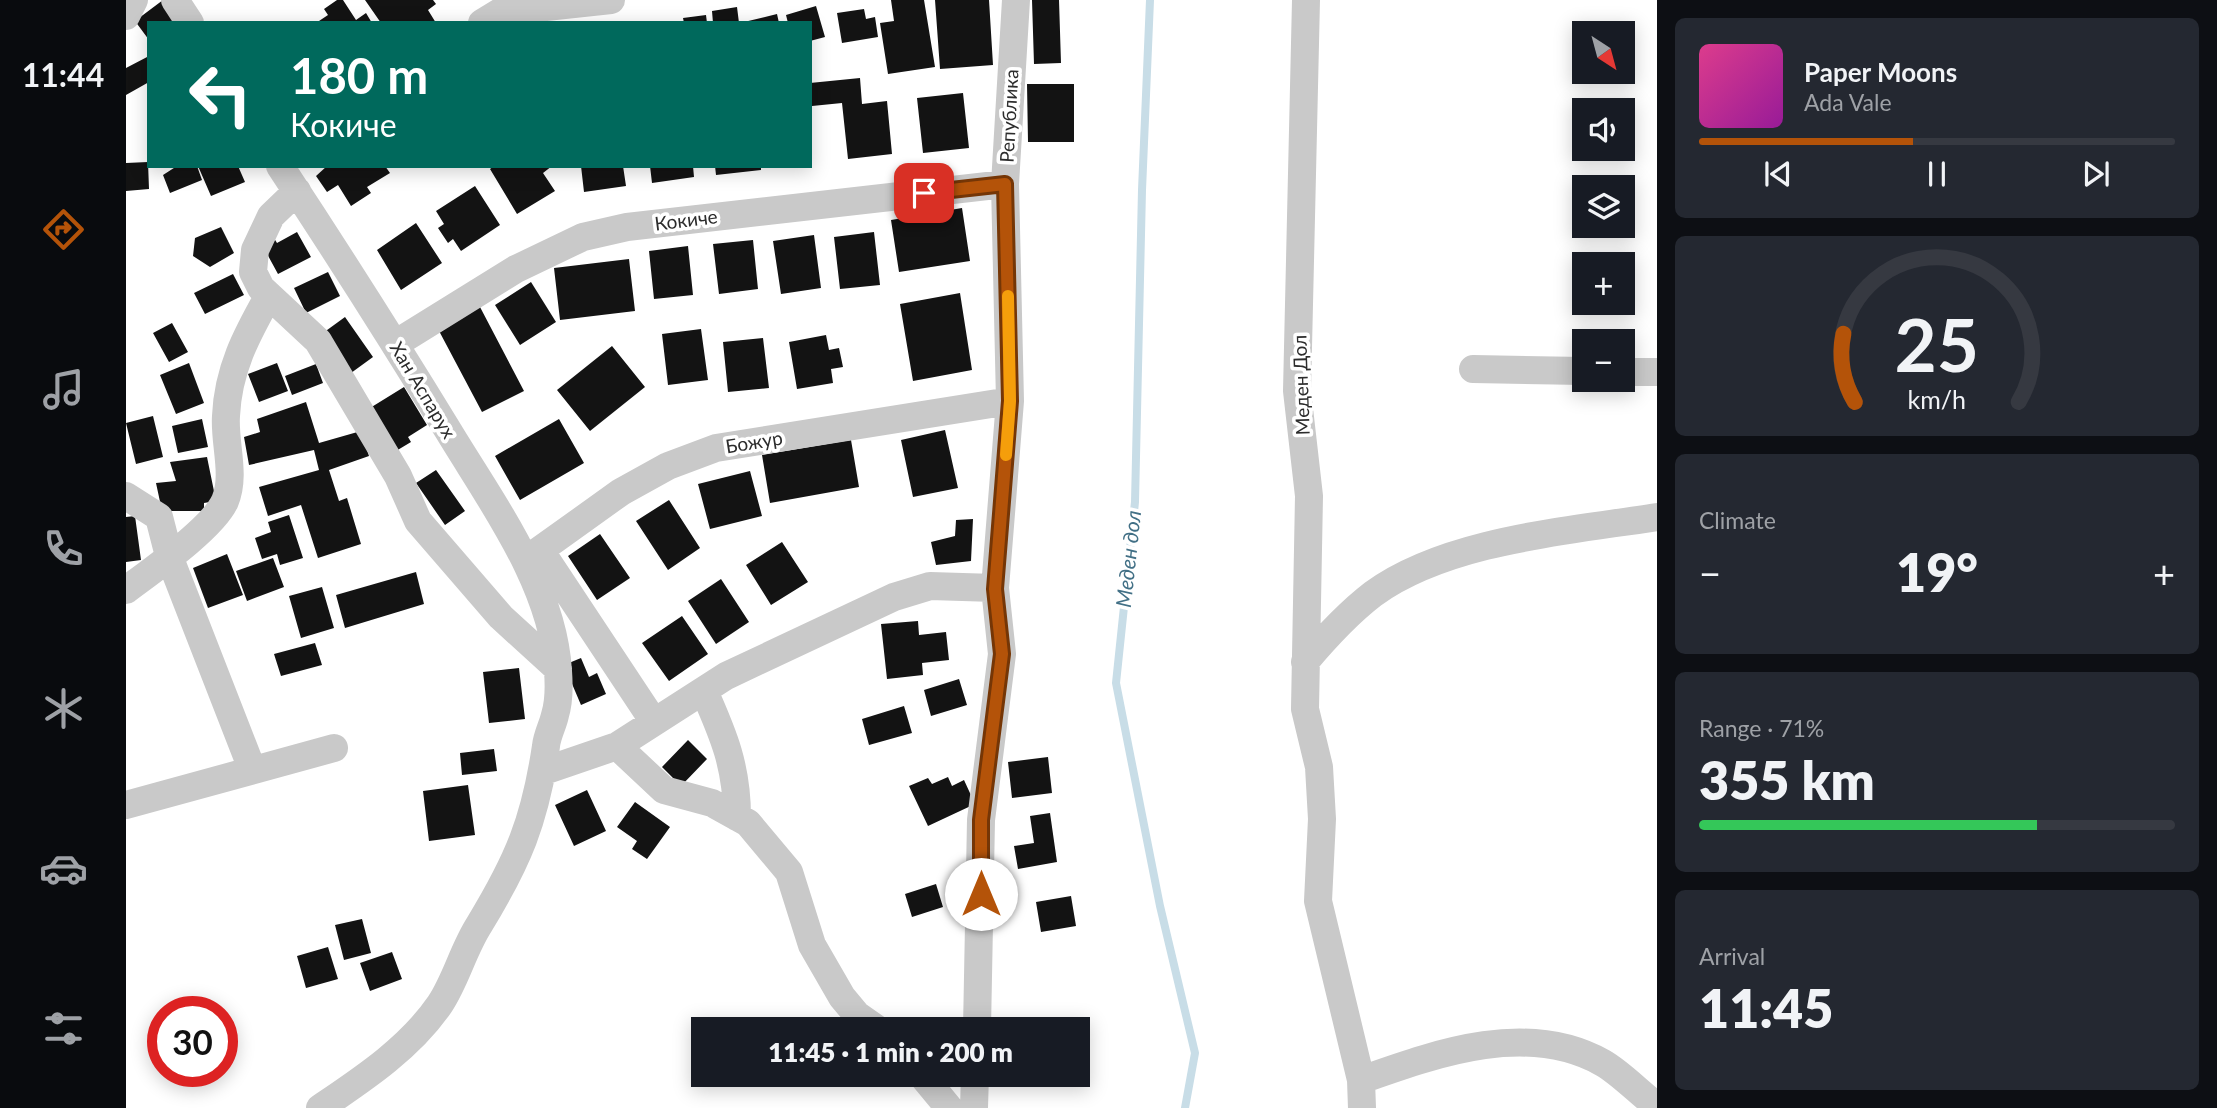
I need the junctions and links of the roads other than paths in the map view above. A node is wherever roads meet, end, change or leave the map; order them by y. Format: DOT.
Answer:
graph roads {
  1 [pos="134,0"];
  2 [pos="175,0"];
  3 [pos="611,0"];
  4 [pos="1016,0"];
  5 [pos="1306,0"];
  6 [pos="126,16"];
  7 [pos="189,21"];
  8 [pos="485,21"];
  9 [pos="282,168"];
  10 [pos="1005,184"];
  11 [pos="297,191"];
  12 [pos="268,297"];
  13 [pos="395,344"];
  14 [pos="1473,369"];
  15 [pos="1572,371"];
  16 [pos="1635,372"];
  17 [pos="1657,372"];
  18 [pos="1010,401"];
  19 [pos="126,496"];
  20 [pos="1657,517"];
  21 [pos="533,555"];
  22 [pos="169,556"];
  23 [pos="995,589"];
  24 [pos="126,590"];
  25 [pos="1305,662"];
  26 [pos="558,669"];
  27 [pos="704,691"];
  28 [pos="654,722"];
  29 [pos="617,746"];
  30 [pos="334,748"];
  31 [pos="252,769"];
  32 [pos="544,771"];
  33 [pos="126,805"];
  34 [pos="737,817"];
  35 [pos="861,1017"];
  36 [pos="978,1017"];
  37 [pos="1361,1080"];
  38 [pos="931,1087"];
  39 [pos="975,1087"];
  40 [pos="1657,1106"];
  41 [pos="320,1108"];
  42 [pos="948,1108"];
  43 [pos="974,1108"];
  44 [pos="1362,1108"];
  1 -- 6 [label="street"];
  2 -- 7 [label="street"];
  3 -- 8 [label="street"];
  4 -- 10 [label="street, Република"];
  5 -- 25 [label="street, Меден Дол"];
  9 -- 11 [label="street, Хан Аспарух"];
  10 -- 13 [label="street, Кокиче"];
  10 -- 18 [label="street, Република"];
  11 -- 12 [label="street"];
  11 -- 13 [label="street, Хан Аспарух"];
  12 -- 22 [label="street"];
  12 -- 26 [label="street"];
  13 -- 21 [label="street, Хан Аспарух"];
  14 -- 15 [label="street"];
  16 -- 17 [label="street"];
  18 -- 21 [label="street, Божур"];
  18 -- 23 [label="street, Република"];
  19 -- 22 [label="street"];
  20 -- 25 [label="street"];
  21 -- 26 [label="street, Хан Аспарух"];
  21 -- 28 [label="street"];
  22 -- 24 [label="street"];
  22 -- 31 [label="street"];
  23 -- 27 [label="street"];
  23 -- 36 [label="street, Република"];
  25 -- 37 [label="street, Меден Дол"];
  26 -- 32 [label="street, Хан Аспарух"];
  27 -- 28 [label="street"];
  27 -- 34 [label="street"];
  28 -- 29 [label="street"];
  29 -- 32 [label="street"];
  29 -- 34 [label="street"];
  30 -- 31 [label="street"];
  31 -- 33 [label="street"];
  32 -- 41 [label="street, Хан Аспарух"];
  34 -- 35 [label="street"];
  37 -- 40 [label="street"];
  37 -- 44 [label="street, Меден Дол"];
  38 -- 42 [label="street"];
  39 -- 43 [label="street"];
}
